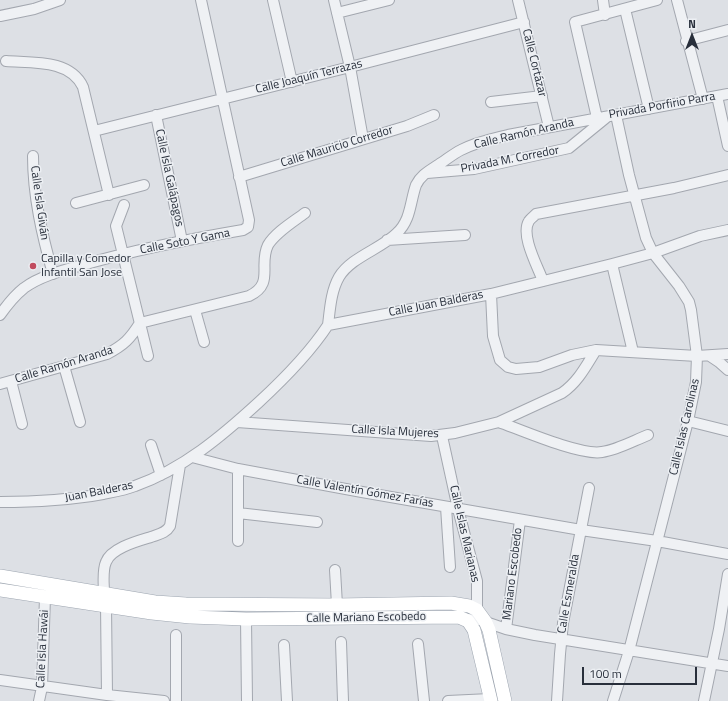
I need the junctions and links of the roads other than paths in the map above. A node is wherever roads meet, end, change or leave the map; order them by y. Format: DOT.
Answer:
graph roads {
  1 [pos="60,0"];
  2 [pos="201,0"];
  3 [pos="273,0"];
  4 [pos="334,0"];
  5 [pos="390,0"];
  6 [pos="518,0"];
  7 [pos="603,0"];
  8 [pos="657,0"];
  9 [pos="677,0"];
  10 [pos="625,9"];
  11 [pos="337,13"];
  12 [pos="605,15"];
  13 [pos="0,16"];
  14 [pos="524,22"];
  15 [pos="728,30"];
  16 [pos="686,41"];
  17 [pos="6,61"];
  18 [pos="350,67"];
  19 [pos="292,82"];
  20 [pos="728,94"];
  21 [pos="542,96"];
  22 [pos="717,96"];
  23 [pos="223,98"];
  24 [pos="703,99"];
  25 [pos="491,102"];
  26 [pos="650,109"];
  27 [pos="156,115"];
  28 [pos="434,115"];
  29 [pos="612,115"];
  30 [pos="597,118"];
  31 [pos="549,127"];
  32 [pos="94,131"];
  33 [pos="363,139"];
  34 [pos="728,146"];
  35 [pos="33,156"];
  36 [pos="425,173"];
  37 [pos="728,175"];
  38 [pos="240,177"];
  39 [pos="144,185"];
  40 [pos="110,195"];
  41 [pos="635,195"];
  42 [pos="76,203"];
  43 [pos="124,205"];
  44 [pos="305,213"];
  45 [pos="728,230"];
  46 [pos="465,235"];
  47 [pos="387,240"];
  48 [pos="182,241"];
  49 [pos="653,253"];
  50 [pos="122,254"];
  51 [pos="612,264"];
  52 [pos="53,274"];
  53 [pos="543,281"];
  54 [pos="491,294"];
  55 [pos="195,310"];
  56 [pos="0,315"];
  57 [pos="140,323"];
  58 [pos="328,325"];
  59 [pos="204,342"];
  60 [pos="596,350"];
  61 [pos="633,352"];
  62 [pos="728,354"];
  63 [pos="148,356"];
  64 [pos="697,356"];
  65 [pos="710,356"];
  66 [pos="64,366"];
  67 [pos="728,368"];
  68 [pos="11,381"];
  69 [pos="0,384"];
  70 [pos="688,421"];
  71 [pos="80,422"];
  72 [pos="237,422"];
  73 [pos="499,422"];
  74 [pos="22,424"];
  75 [pos="728,430"];
  76 [pos="648,435"];
  77 [pos="442,436"];
  78 [pos="151,445"];
  79 [pos="192,457"];
  80 [pos="180,465"];
  81 [pos="238,469"];
  82 [pos="161,475"];
  83 [pos="589,488"];
  84 [pos="0,502"];
  85 [pos="446,507"];
  86 [pos="458,509"];
  87 [pos="238,513"];
  88 [pos="520,520"];
  89 [pos="317,522"];
  90 [pos="581,530"];
  91 [pos="238,541"];
  92 [pos="657,541"];
  93 [pos="728,554"];
  94 [pos="450,567"];
  95 [pos="335,570"];
  96 [pos="728,574"];
  97 [pos="0,576"];
  98 [pos="0,590"];
  99 [pos="45,597"];
  100 [pos="105,599"];
  101 [pos="338,605"];
  102 [pos="477,610"];
  103 [pos="246,619"];
  104 [pos="465,619"];
  105 [pos="485,621"];
  106 [pos="506,629"];
  107 [pos="176,635"];
  108 [pos="561,640"];
  109 [pos="341,642"];
  110 [pos="418,644"];
  111 [pos="284,645"];
  112 [pos="628,651"];
  113 [pos="713,664"];
  114 [pos="728,666"];
  115 [pos="0,680"];
  116 [pos="42,687"];
  117 [pos="107,695"];
  118 [pos="491,700"];
  119 [pos="39,701"];
  120 [pos="164,701"];
  121 [pos="176,701"];
  122 [pos="247,701"];
  123 [pos="287,701"];
  124 [pos="343,701"];
  125 [pos="424,701"];
  126 [pos="448,701"];
  127 [pos="505,701"];
  128 [pos="557,701"];
  129 [pos="612,701"];
  130 [pos="704,701"];
  1 -- 13 [label="street"];
  2 -- 23 [label="street"];
  3 -- 19 [label="street"];
  4 -- 11 [label="street"];
  5 -- 11 [label="street"];
  6 -- 14 [label="street, Calle Cortázar"];
  7 -- 12 [label="street"];
  8 -- 10 [label="street"];
  9 -- 16 [label="street"];
  10 -- 12 [label="street"];
  10 -- 26 [label="street"];
  11 -- 18 [label="street"];
  12 -- 30 [label="street"];
  14 -- 18 [label="street, Calle Joaquín Terrazas"];
  14 -- 21 [label="street, Calle Cortázar"];
  15 -- 16 [label="street"];
  16 -- 24 [label="street"];
  17 -- 32 [label="street"];
  18 -- 19 [label="street, Calle Joaquín Terrazas"];
  18 -- 33 [label="street"];
  19 -- 23 [label="street, Calle Joaquín Terrazas"];
  20 -- 22 [label="street, Privada Porfirio Parra"];
  21 -- 25 [label="street"];
  21 -- 31 [label="street, Calle Cortázar"];
  22 -- 24 [label="street, Privada Porfirio Parra"];
  22 -- 34 [label="street"];
  23 -- 27 [label="street, Calle Joaquín Terrazas"];
  23 -- 38 [label="street"];
  24 -- 26 [label="street, Privada Porfirio Parra"];
  26 -- 29 [label="street, Privada Porfirio Parra"];
  27 -- 32 [label="street, Calle Joaquín Terrazas"];
  27 -- 48 [label="street, Calle Isla Galápagos"];
  28 -- 33 [label="street, Calle Mauricio Corredor"];
  29 -- 30 [label="street, Privada Porfirio Parra"];
  29 -- 36 [label="street, Privada M. Corredor"];
  29 -- 41 [label="street, Calle Islas Carolinas"];
  30 -- 31 [label="street, Calle Ramón Aranda"];
  31 -- 36 [label="street, Calle Ramón Aranda"];
  32 -- 40 [label="street"];
  33 -- 38 [label="street, Calle Mauricio Corredor"];
  35 -- 52 [label="street, Calle Isla Giván"];
  36 -- 47 [label="street, Calle Ramón Aranda"];
  37 -- 41 [label="street"];
  38 -- 48 [label="street, Calle Soto Y Gama"];
  39 -- 40 [label="street"];
  40 -- 42 [label="street"];
  41 -- 49 [label="street, Calle Islas Carolinas"];
  41 -- 53 [label="street"];
  43 -- 50 [label="street"];
  44 -- 55 [label="street"];
  45 -- 49 [label="street, Calle Juan Balderas"];
  46 -- 47 [label="street"];
  47 -- 58 [label="street, Calle Ramón Aranda"];
  48 -- 50 [label="street, Calle Soto Y Gama"];
  49 -- 51 [label="street, Calle Juan Balderas"];
  49 -- 64 [label="street, Calle Islas Carolinas"];
  50 -- 52 [label="street, Calle Soto Y Gama"];
  50 -- 57 [label="street"];
  51 -- 53 [label="street, Calle Juan Balderas"];
  51 -- 61 [label="street"];
  52 -- 56 [label="street, Calle Soto Y Gama"];
  53 -- 54 [label="street, Calle Juan Balderas"];
  54 -- 58 [label="street, Calle Juan Balderas"];
  54 -- 60 [label="street"];
  55 -- 57 [label="street"];
  55 -- 59 [label="street"];
  57 -- 63 [label="street"];
  57 -- 66 [label="street, Calle Ramón Aranda"];
  58 -- 72 [label="street"];
  60 -- 61 [label="street"];
  60 -- 73 [label="street, Calle Isla Mujeres"];
  61 -- 64 [label="street"];
  62 -- 65 [label="street"];
  64 -- 65 [label="street"];
  64 -- 70 [label="street, Calle Islas Carolinas"];
  65 -- 67 [label="street"];
  66 -- 68 [label="street, Calle Ramón Aranda"];
  66 -- 71 [label="street"];
  68 -- 69 [label="street, Calle Ramón Aranda"];
  68 -- 74 [label="street"];
  70 -- 75 [label="street"];
  70 -- 92 [label="street, Calle Islas Carolinas"];
  72 -- 77 [label="street, Calle Isla Mujeres"];
  72 -- 79 [label="street"];
  73 -- 76 [label="street"];
  73 -- 77 [label="street, Calle Isla Mujeres"];
  77 -- 86 [label="street, Calle Islas Marianas"];
  78 -- 82 [label="street"];
  79 -- 80 [label="street, Juan Balderas"];
  79 -- 81 [label="street, Calle Valentín Gómez Farías"];
  80 -- 82 [label="street, Juan Balderas"];
  80 -- 100 [label="street"];
  81 -- 85 [label="street, Calle Valentín Gómez Farías"];
  81 -- 87 [label="street"];
  82 -- 84 [label="street, Juan Balderas"];
  83 -- 90 [label="street, Calle Esmeralda"];
  85 -- 86 [label="street, Calle Valentín Gómez Farías"];
  85 -- 94 [label="street"];
  86 -- 88 [label="street, Calle Valentín Gómez Farías"];
  86 -- 102 [label="street, Calle Islas Marianas"];
  87 -- 89 [label="street"];
  87 -- 91 [label="street"];
  88 -- 90 [label="street, Calle Valentín Gómez Farías"];
  88 -- 106 [label="street, Mariano Escobedo"];
  90 -- 92 [label="street, Calle Valentín Gómez Farías"];
  90 -- 108 [label="street, Calle Esmeralda"];
  92 -- 93 [label="street, Calle Valentín Gómez Farías"];
  92 -- 112 [label="street, Calle Islas Carolinas"];
  95 -- 101 [label="street"];
  96 -- 113 [label="street"];
  97 -- 100 [label="main road, Calle Mariano Escobedo"];
  98 -- 99 [label="main road, Calle Mariano Escobedo"];
  99 -- 100 [label="main road, Calle Mariano Escobedo"];
  99 -- 116 [label="street, Calle Isla Hawái"];
  100 -- 101 [label="main road, Calle Mariano Escobedo"];
  100 -- 103 [label="main road, Calle Mariano Escobedo"];
  100 -- 117 [label="street"];
  101 -- 102 [label="main road, Calle Mariano Escobedo"];
  102 -- 105 [label="main road"];
  103 -- 104 [label="main road, Calle Mariano Escobedo"];
  103 -- 122 [label="street"];
  104 -- 105 [label="street, Calle Mariano Escobedo"];
  104 -- 118 [label="main road"];
  105 -- 106 [label="street, Calle Mariano Escobedo"];
  105 -- 127 [label="main road"];
  106 -- 108 [label="street, Calle Mariano Escobedo"];
  107 -- 121 [label="street"];
  108 -- 112 [label="street, Calle Mariano Escobedo"];
  108 -- 128 [label="street, Calle Esmeralda"];
  109 -- 124 [label="street"];
  110 -- 125 [label="street"];
  111 -- 123 [label="street"];
  112 -- 113 [label="street, Calle Mariano Escobedo"];
  112 -- 129 [label="street, Calle Islas Carolinas"];
  113 -- 114 [label="street, Calle Mariano Escobedo"];
  113 -- 130 [label="street"];
  115 -- 116 [label="street"];
  116 -- 117 [label="street"];
  116 -- 119 [label="street, Calle Isla Hawái"];
  117 -- 120 [label="street"];
  118 -- 126 [label="street"];
}
